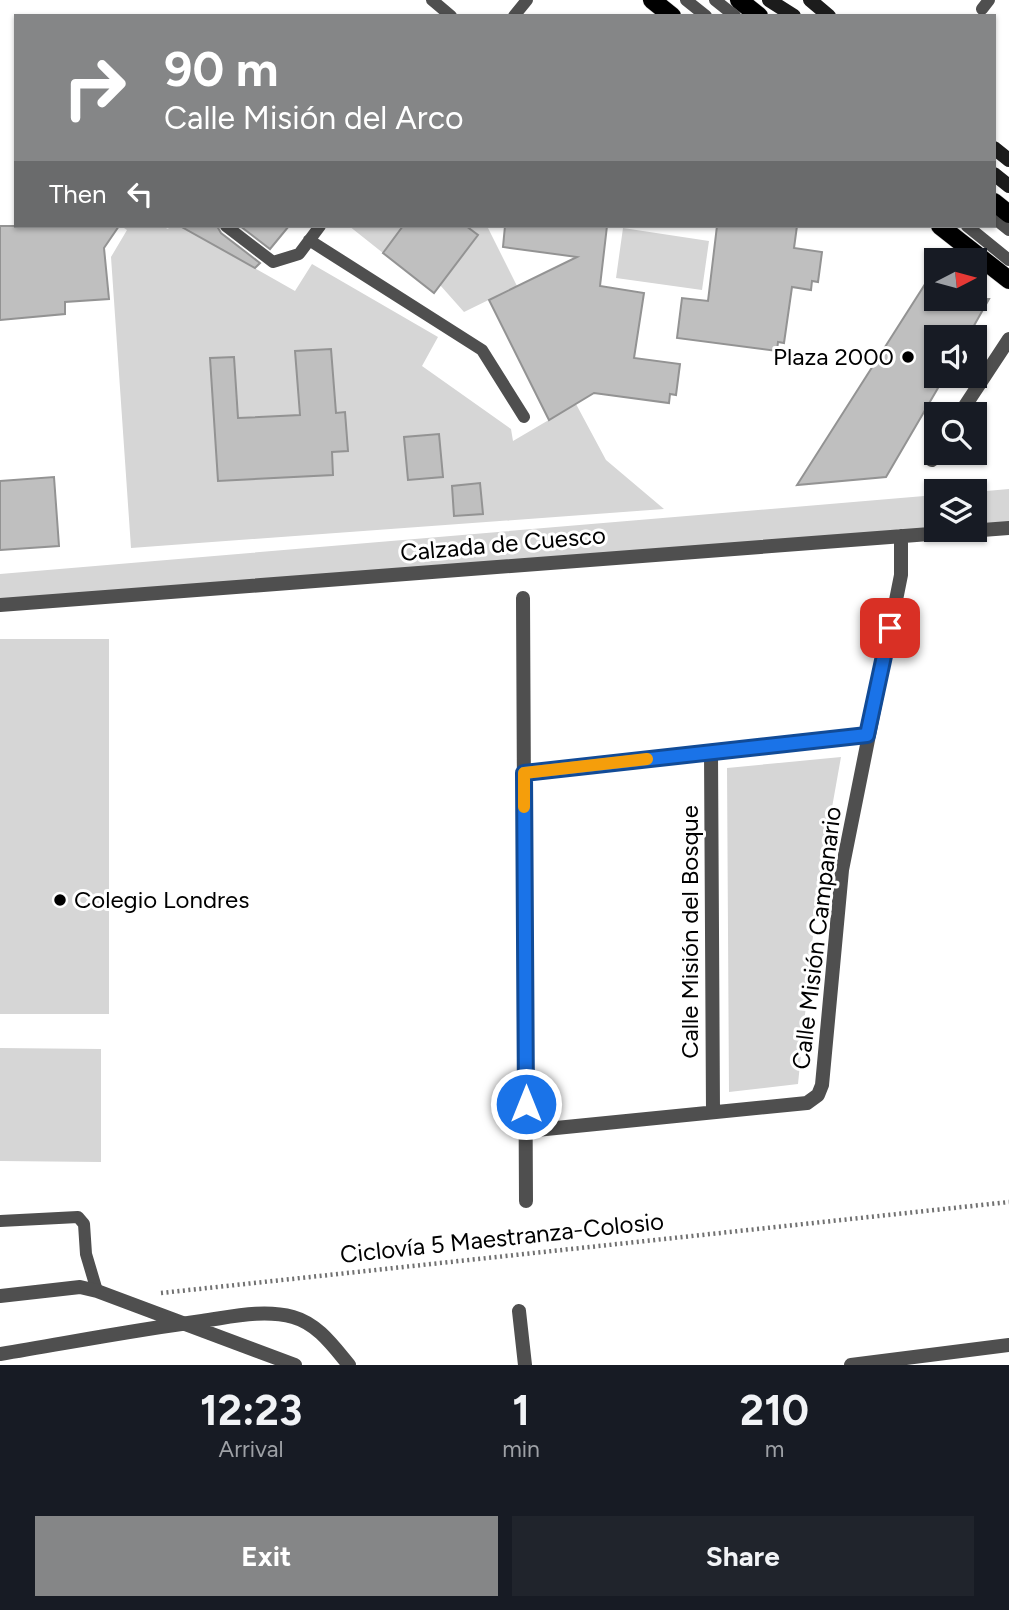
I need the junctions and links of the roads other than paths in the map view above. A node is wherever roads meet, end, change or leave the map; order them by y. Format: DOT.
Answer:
graph roads {
  1 [pos="432,0"];
  2 [pos="527,0"];
  3 [pos="652,0"];
  4 [pos="686,0"];
  5 [pos="715,0"];
  6 [pos="740,0"];
  7 [pos="769,0"];
  8 [pos="810,0"];
  9 [pos="449,14"];
  10 [pos="516,14"];
  11 [pos="670,14"];
  12 [pos="704,14"];
  13 [pos="732,14"];
  14 [pos="757,14"];
  15 [pos="791,14"];
  16 [pos="827,14"];
  17 [pos="229,228"];
  18 [pos="318,228"];
  19 [pos="943,228"];
  20 [pos="969,228"];
  21 [pos="309,240"];
  22 [pos="1009,260"];
  23 [pos="1009,280"];
  24 [pos="1009,339"];
  25 [pos="968,402"];
  26 [pos="524,417"];
  27 [pos="1009,528"];
  28 [pos="901,536"];
  29 [pos="523,598"];
  30 [pos="0,606"];
  31 [pos="867,735"];
  32 [pos="711,752"];
  33 [pos="524,773"];
  34 [pos="713,1112"];
  35 [pos="526,1131"];
  36 [pos="526,1201"];
  37 [pos="0,1221"];
  38 [pos="97,1291"];
  39 [pos="0,1296"];
  40 [pos="519,1311"];
  41 [pos="185,1323"];
  42 [pos="1009,1345"];
  43 [pos="0,1354"];
  44 [pos="295,1365"];
  45 [pos="349,1365"];
  46 [pos="525,1365"];
  47 [pos="851,1365"];
  1 -- 9 [label="lane"];
  2 -- 10 [label="lane"];
  3 -- 11 [label="main road"];
  4 -- 12 [label="lane"];
  5 -- 13 [label="lane"];
  6 -- 14 [label="main road"];
  7 -- 15 [label="street"];
  8 -- 16 [label="street"];
  17 -- 21 [label="lane"];
  18 -- 21 [label="lane"];
  19 -- 23 [label="main road"];
  20 -- 22 [label="lane"];
  21 -- 26 [label="lane"];
  24 -- 25 [label="street"];
  27 -- 28 [label="street, Calzada de Cuesco"];
  28 -- 30 [label="street, Calzada de Cuesco"];
  28 -- 31 [label="street, Calle Misión Campanario"];
  29 -- 33 [label="street"];
  31 -- 32 [label="street"];
  31 -- 34 [label="street, Calle Misión Campanario"];
  32 -- 33 [label="street"];
  32 -- 34 [label="street, Calle Misión del Bosque"];
  33 -- 35 [label="street"];
  34 -- 35 [label="street, Calle Misión Campanario"];
  35 -- 36 [label="street"];
  37 -- 38 [label="lane"];
  38 -- 39 [label="street"];
  38 -- 41 [label="street"];
  40 -- 46 [label="street"];
  41 -- 43 [label="street"];
  41 -- 44 [label="street"];
  41 -- 45 [label="street"];
  42 -- 47 [label="street"];
}
